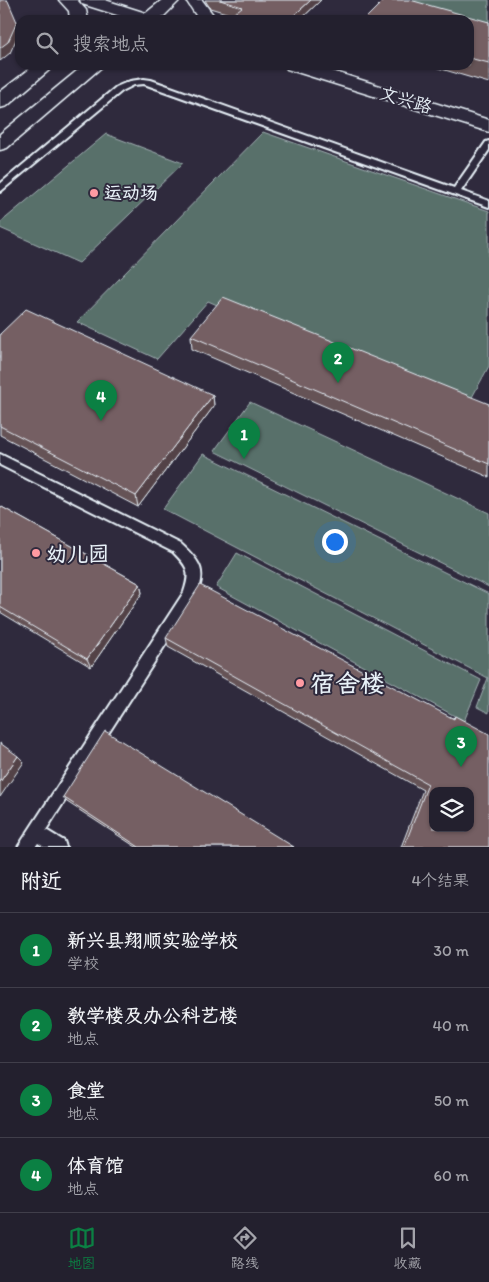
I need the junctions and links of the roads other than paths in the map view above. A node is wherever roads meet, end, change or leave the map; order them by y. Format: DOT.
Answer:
graph roads {
  1 [pos="67,0"];
  2 [pos="88,0"];
  3 [pos="172,0"];
  4 [pos="194,0"];
  5 [pos="122,4"];
  6 [pos="78,15"];
  7 [pos="108,15"];
  8 [pos="141,15"];
  9 [pos="156,15"];
  10 [pos="204,15"];
  11 [pos="40,70"];
  12 [pos="90,70"];
  13 [pos="310,70"];
  14 [pos="353,70"];
  15 [pos="0,102"];
  16 [pos="489,111"];
  17 [pos="489,126"];
  18 [pos="0,144"];
  19 [pos="489,144"];
  20 [pos="0,189"];
  21 [pos="456,192"];
  22 [pos="489,204"];
  23 [pos="0,459"];
  24 [pos="36,832"];
  25 [pos="26,847"];
  26 [pos="58,847"];
  1 -- 6 [label="street"];
  2 -- 5 [label="street"];
  3 -- 9 [label="street"];
  4 -- 10 [label="street"];
  5 -- 7 [label="street"];
  5 -- 8 [label="street"];
  11 -- 15 [label="street"];
  12 -- 18 [label="street"];
  13 -- 17 [label="street, 文兴路"];
  14 -- 16 [label="street, 文兴路"];
  19 -- 21 [label="lane"];
  20 -- 21 [label="lane"];
  21 -- 22 [label="lane"];
  23 -- 24 [label="lane"];
  24 -- 25 [label="lane"];
  24 -- 26 [label="lane"];
}
